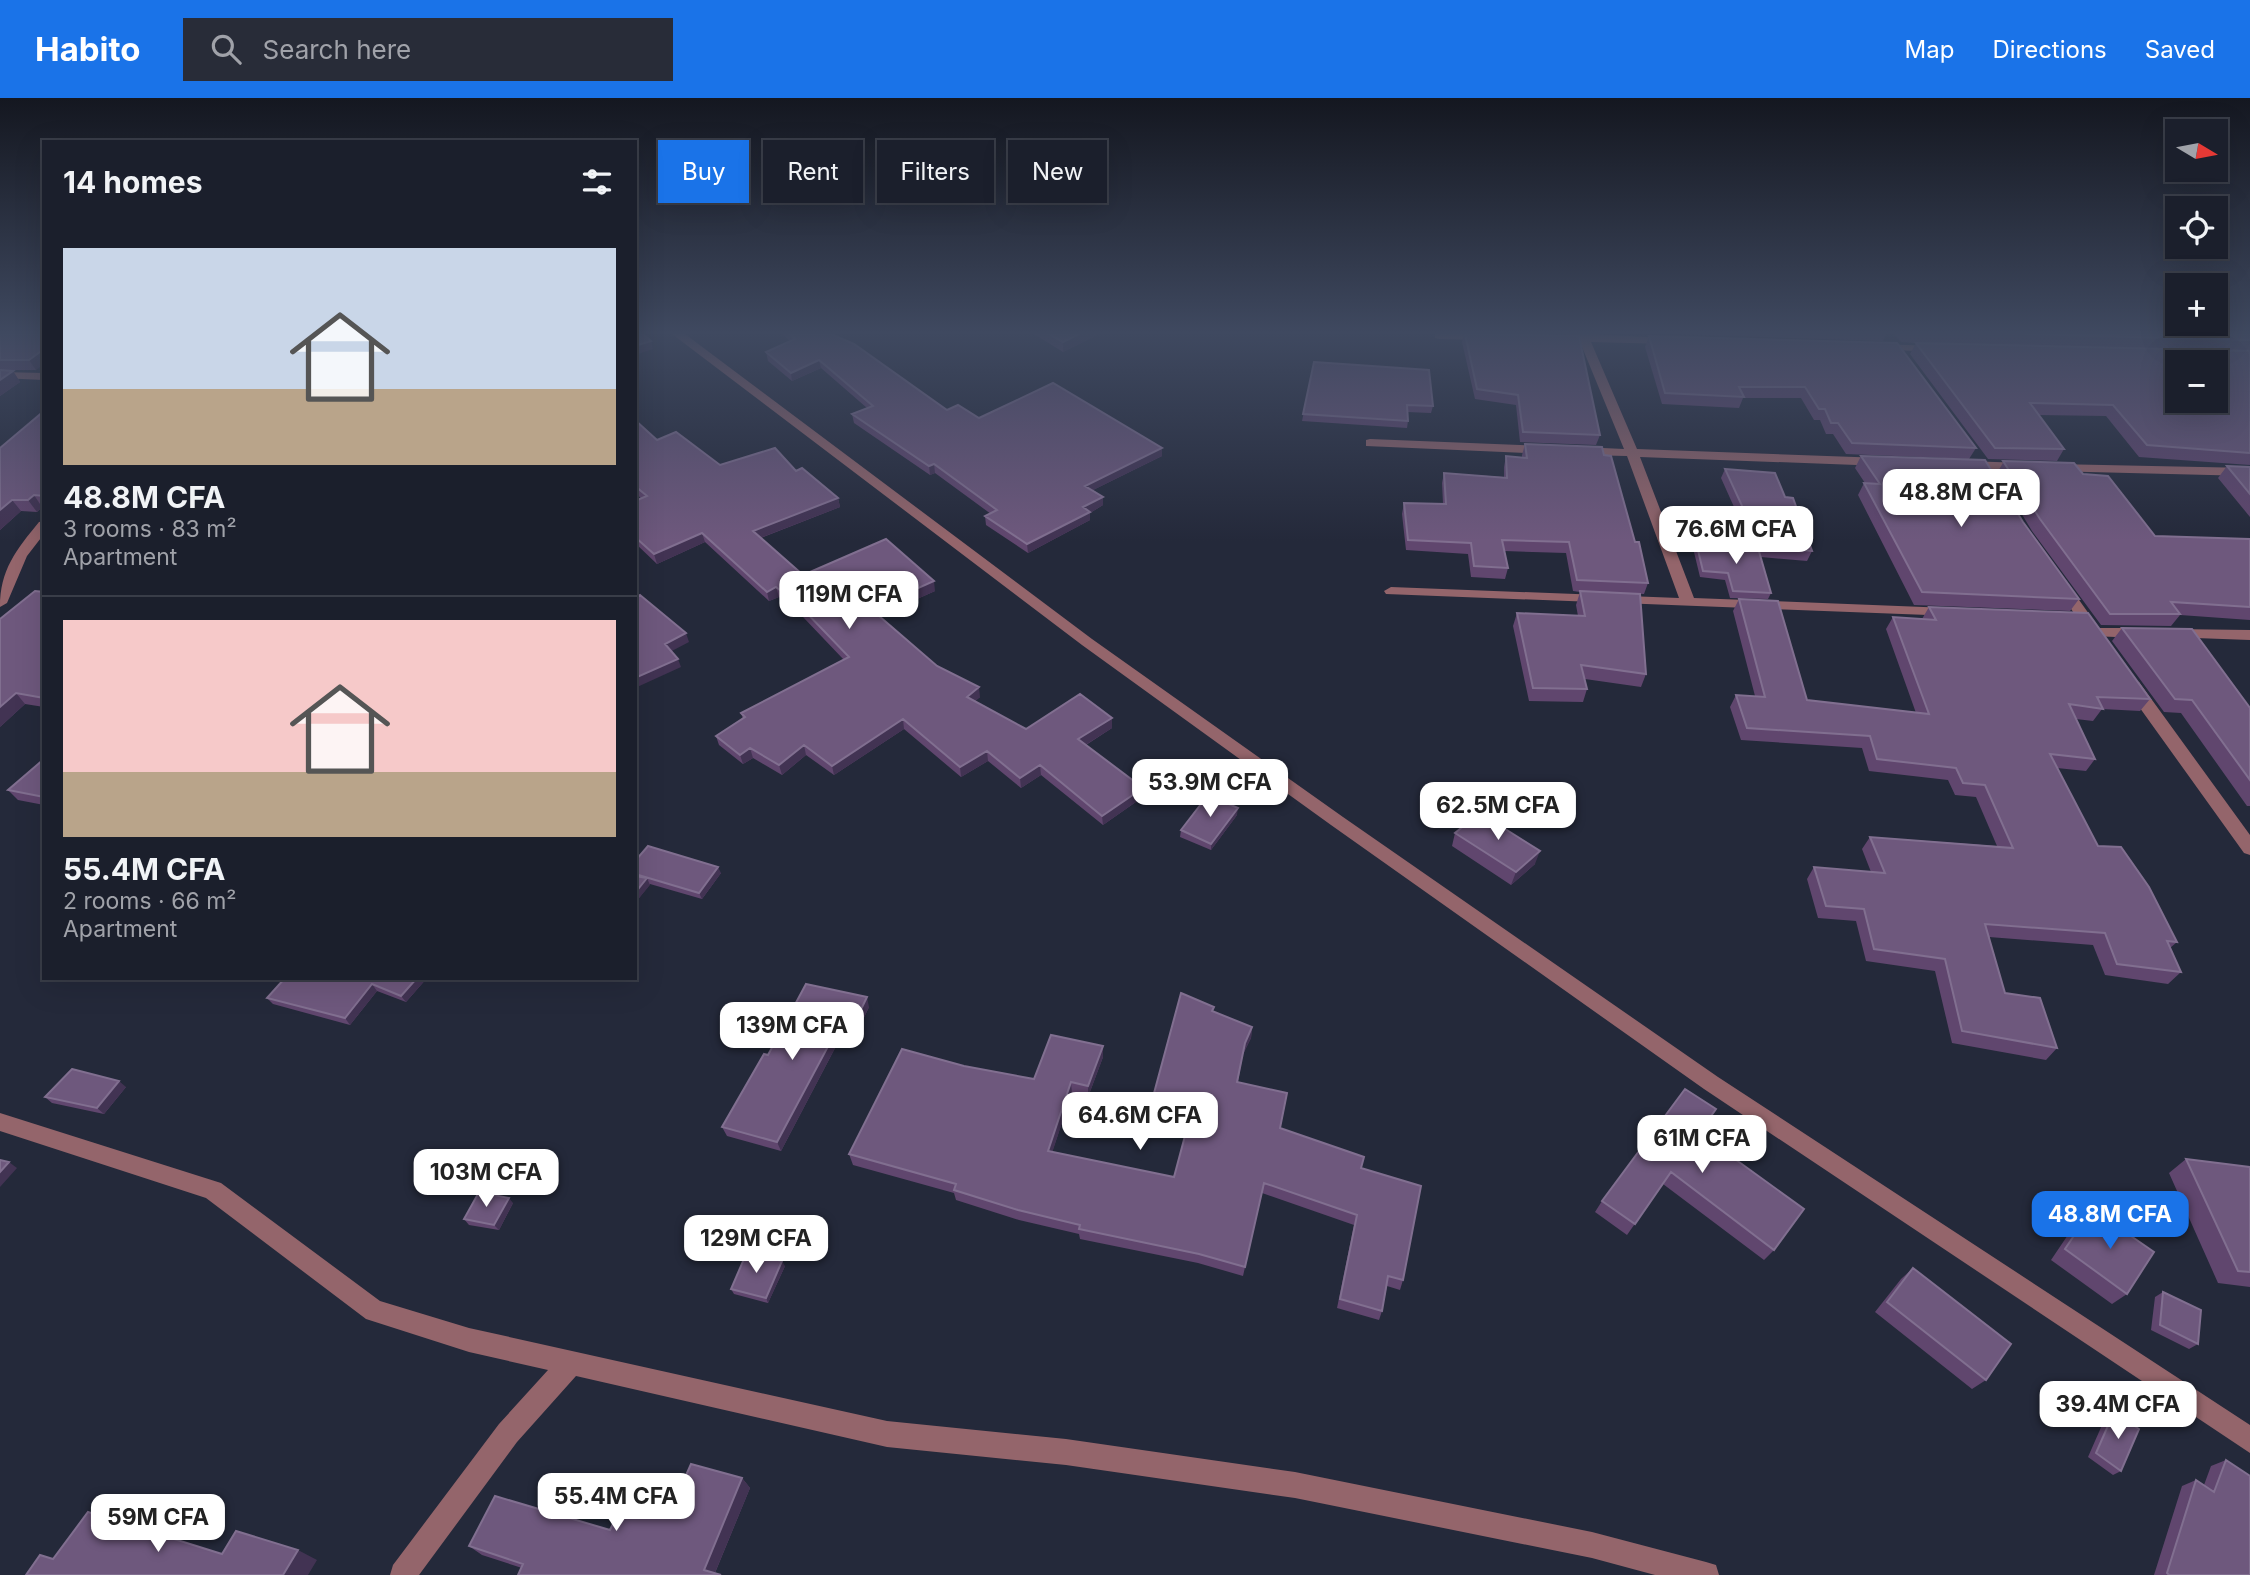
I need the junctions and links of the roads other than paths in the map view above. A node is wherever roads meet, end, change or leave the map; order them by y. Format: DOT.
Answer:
graph roads {
  1 [pos="769,403"];
  2 [pos="1611,403"];
  3 [pos="1370,443"];
  4 [pos="1975,452"];
  5 [pos="1632,453"];
  6 [pos="1897,463"];
  7 [pos="1953,465"];
  8 [pos="1985,472"];
  9 [pos="2250,472"];
  10 [pos="42,527"];
  11 [pos="2055,576"];
  12 [pos="1391,591"];
  13 [pos="0,603"];
  14 [pos="1688,603"];
  15 [pos="1962,614"];
  16 [pos="2250,635"];
  17 [pos="2128,678"];
  18 [pos="2250,848"];
  19 [pos="0,1122"];
  20 [pos="571,1363"];
  21 [pos="2250,1440"];
  22 [pos="403,1575"];
  23 [pos="1706,1575"];
  1 -- 21 [label="street"];
  2 -- 5 [label="street"];
  3 -- 5 [label="street"];
  4 -- 8 [label="street"];
  5 -- 6 [label="street"];
  5 -- 14 [label="street"];
  7 -- 8 [label="street"];
  8 -- 9 [label="street"];
  10 -- 13 [label="street"];
  11 -- 16 [label="street"];
  12 -- 14 [label="street"];
  14 -- 15 [label="street"];
  17 -- 18 [label="street"];
  19 -- 20 [label="street"];
  20 -- 22 [label="street"];
  20 -- 23 [label="street"];
}
